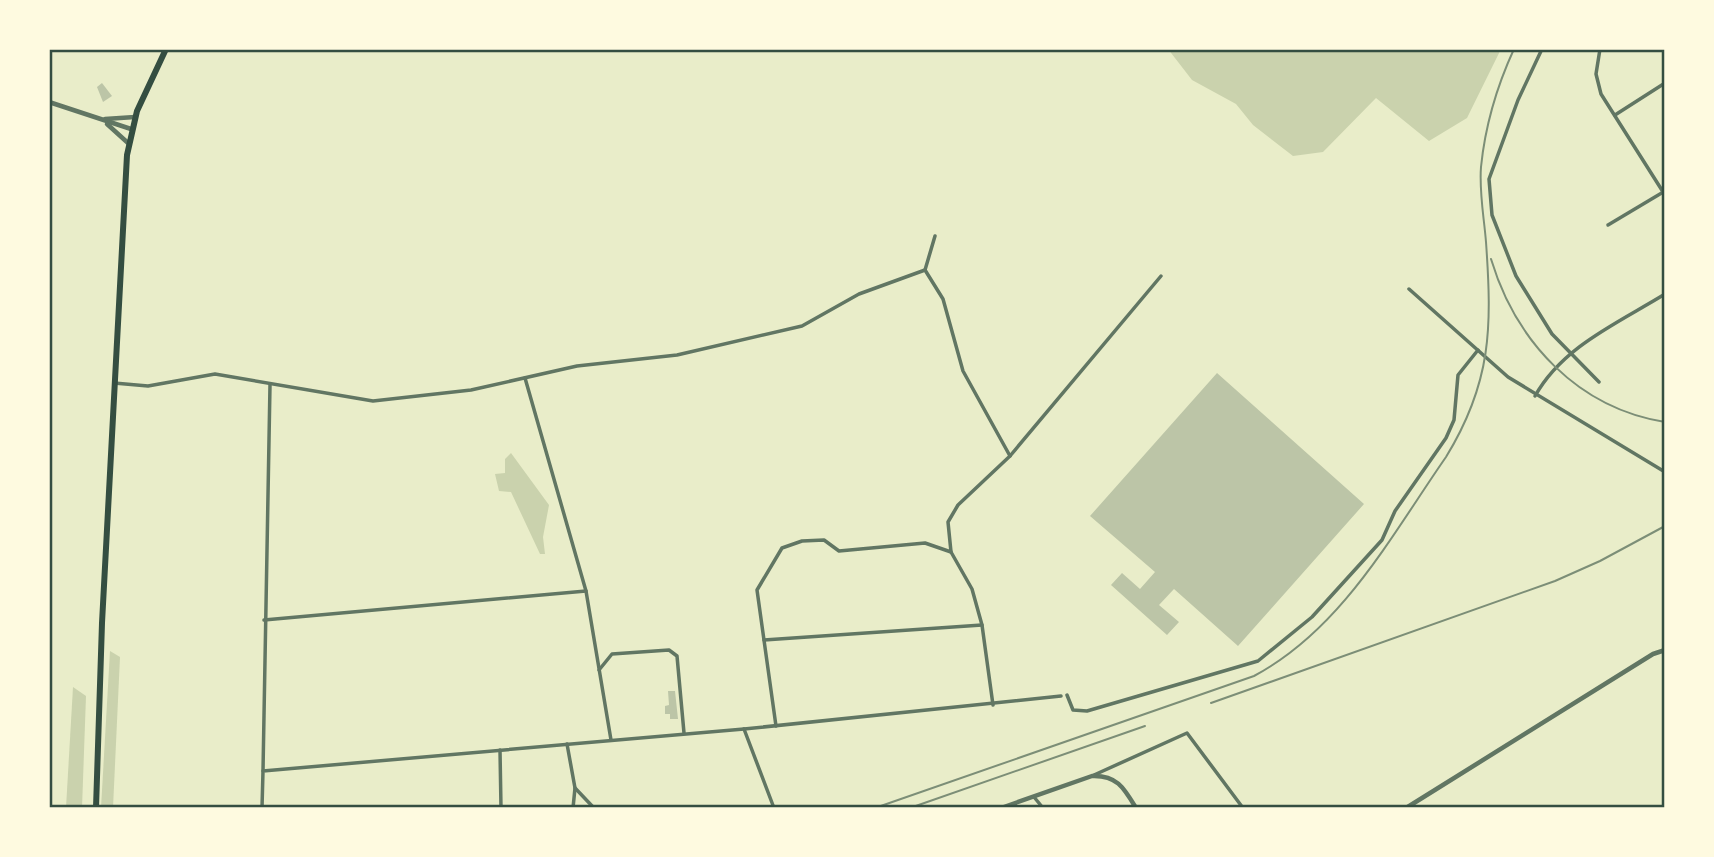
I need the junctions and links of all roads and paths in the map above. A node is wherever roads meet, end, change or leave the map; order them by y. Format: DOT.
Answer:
graph roads {
  1 [pos="166,49"];
  2 [pos="1542,49"];
  3 [pos="1600,49"];
  4 [pos="1665,82"];
  5 [pos="49,102"];
  6 [pos="1615,115"];
  7 [pos="135,117"];
  8 [pos="97,118"];
  9 [pos="131,130"];
  10 [pos="128,143"];
  11 [pos="1664,193"];
  12 [pos="1608,226"];
  13 [pos="935,236"];
  14 [pos="925,270"];
  15 [pos="1161,276"];
  16 [pos="1409,289"];
  17 [pos="1665,294"];
  18 [pos="1478,350"];
  19 [pos="1570,351"];
  20 [pos="525,378"];
  21 [pos="1599,382"];
  22 [pos="114,383"];
  23 [pos="270,385"];
  24 [pos="1535,396"];
  25 [pos="1010,456"];
  26 [pos="1665,472"];
  27 [pos="951,552"];
  28 [pos="586,591"];
  29 [pos="264,620"];
  30 [pos="982,625"];
  31 [pos="765,640"];
  32 [pos="1665,650"];
  33 [pos="599,670"];
  34 [pos="1067,695"];
  35 [pos="1061,696"];
  36 [pos="993,705"];
  37 [pos="776,726"];
  38 [pos="744,729"];
  39 [pos="684,733"];
  40 [pos="611,740"];
  41 [pos="567,744"];
  42 [pos="500,750"];
  43 [pos="263,771"];
  44 [pos="1092,776"];
  45 [pos="575,788"];
  46 [pos="1034,797"];
  47 [pos="96,808"];
  48 [pos="262,808"];
  49 [pos="501,808"];
  50 [pos="572,808"];
  51 [pos="594,808"];
  52 [pos="775,808"];
  53 [pos="1002,808"];
  54 [pos="1043,808"];
  55 [pos="1136,808"];
  56 [pos="1243,808"];
  57 [pos="1406,808"];
  1 -- 7 [label="highway"];
  2 -- 19 [label="street"];
  3 -- 6 [label="street"];
  4 -- 6 [label="street"];
  5 -- 8 [label="street"];
  6 -- 11 [label="street"];
  7 -- 8 [label="street"];
  7 -- 9 [label="highway"];
  8 -- 9 [label="street"];
  8 -- 10 [label="street"];
  9 -- 10 [label="highway"];
  10 -- 22 [label="highway"];
  11 -- 12 [label="street"];
  13 -- 14 [label="street"];
  14 -- 20 [label="street"];
  14 -- 25 [label="street"];
  15 -- 25 [label="street"];
  16 -- 18 [label="street"];
  17 -- 19 [label="street"];
  18 -- 24 [label="street"];
  18 -- 34 [label="street"];
  19 -- 21 [label="street"];
  19 -- 24 [label="street"];
  20 -- 23 [label="street"];
  20 -- 28 [label="street"];
  22 -- 23 [label="street"];
  22 -- 47 [label="highway"];
  23 -- 29 [label="street"];
  24 -- 26 [label="street"];
  25 -- 27 [label="street"];
  27 -- 30 [label="street"];
  27 -- 31 [label="street"];
  28 -- 29 [label="street"];
  28 -- 33 [label="street"];
  29 -- 43 [label="street"];
  30 -- 31 [label="street"];
  30 -- 36 [label="street"];
  31 -- 37 [label="street"];
  32 -- 57 [label="street"];
  33 -- 39 [label="street"];
  33 -- 40 [label="street"];
  35 -- 36 [label="street"];
  36 -- 37 [label="street"];
  37 -- 38 [label="street"];
  38 -- 39 [label="street"];
  38 -- 52 [label="street"];
  39 -- 40 [label="street"];
  40 -- 41 [label="street"];
  41 -- 42 [label="street"];
  41 -- 45 [label="street"];
  42 -- 43 [label="street"];
  42 -- 49 [label="street"];
  43 -- 48 [label="street"];
  44 -- 46 [label="street"];
  44 -- 55 [label="street"];
  44 -- 56 [label="street"];
  45 -- 50 [label="street"];
  45 -- 51 [label="street"];
  46 -- 53 [label="street"];
  46 -- 54 [label="street"];
}
